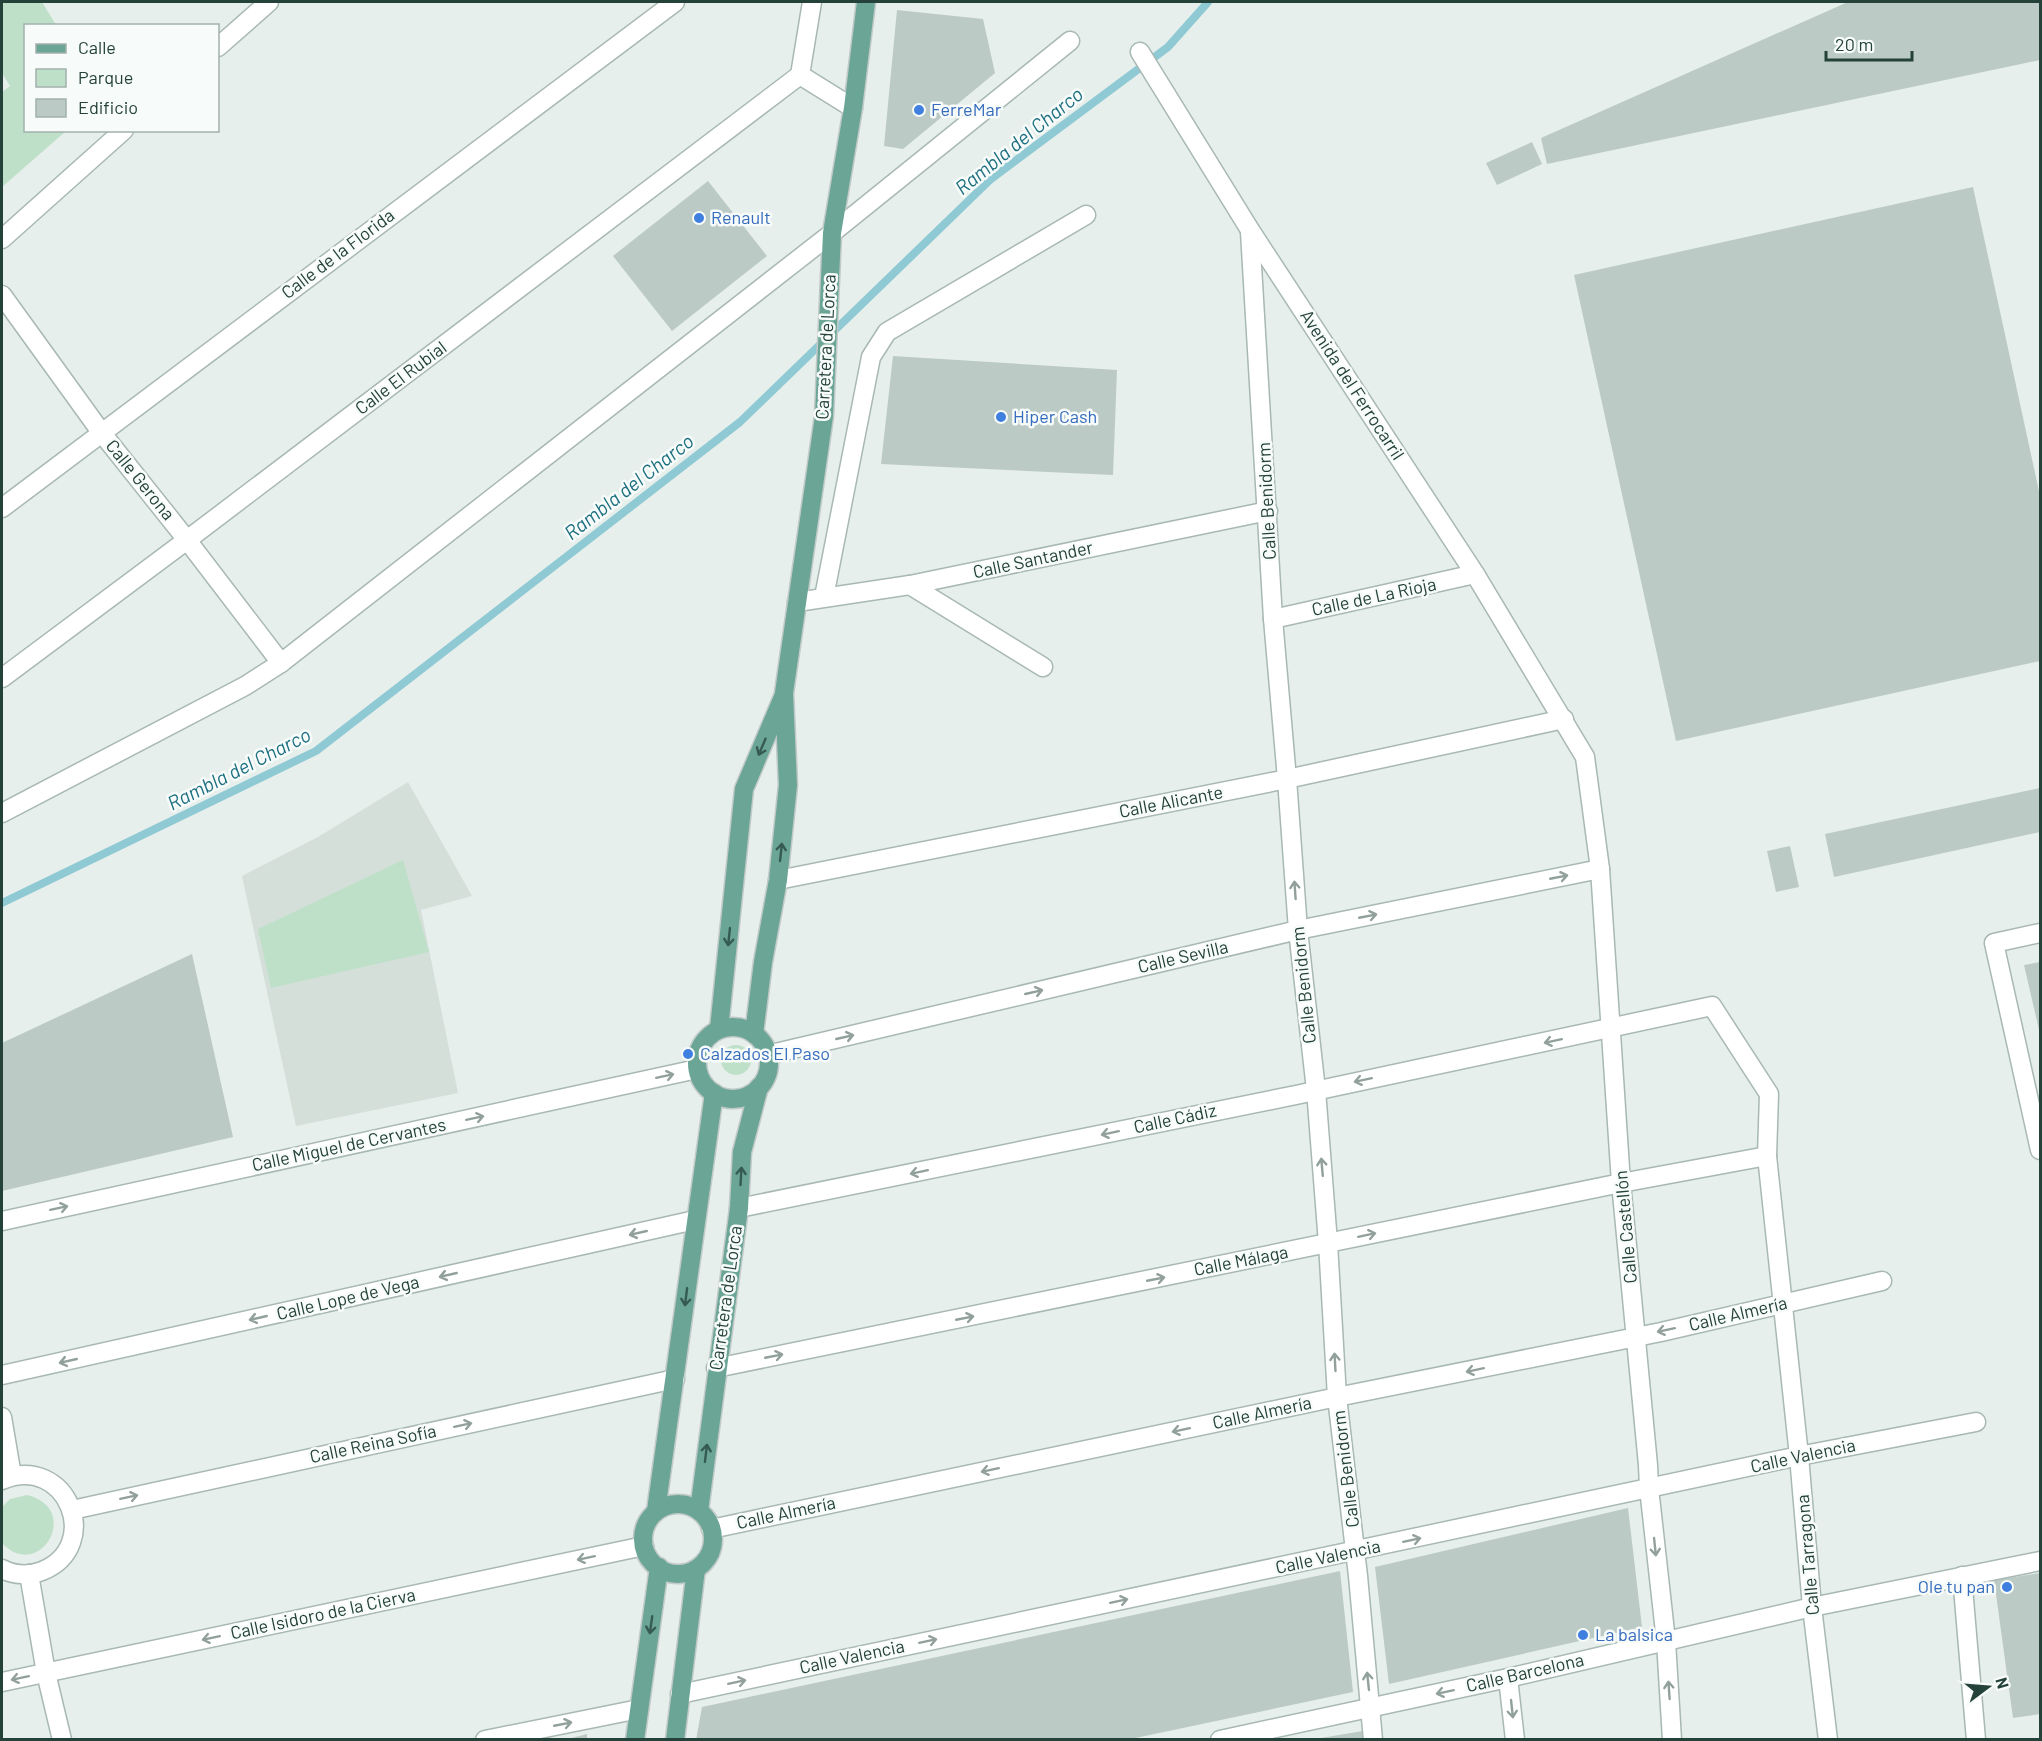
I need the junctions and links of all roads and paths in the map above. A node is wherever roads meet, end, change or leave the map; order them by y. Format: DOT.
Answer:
graph roads {
  1 [pos="269,2"];
  2 [pos="675,2"];
  3 [pos="812,2"];
  4 [pos="866,2"];
  5 [pos="1070,41"];
  6 [pos="219,46"];
  7 [pos="1140,52"];
  8 [pos="800,75"];
  9 [pos="853,108"];
  10 [pos="122,132"];
  11 [pos="1086,215"];
  12 [pos="1250,230"];
  13 [pos="832,233"];
  14 [pos="2,239"];
  15 [pos="2,296"];
  16 [pos="101,432"];
  17 [pos="2,508"];
  18 [pos="1268,511"];
  19 [pos="188,540"];
  20 [pos="1475,574"];
  21 [pos="910,585"];
  22 [pos="824,597"];
  23 [pos="797,602"];
  24 [pos="1273,619"];
  25 [pos="281,663"];
  26 [pos="1043,667"];
  27 [pos="2,678"];
  28 [pos="784,693"];
  29 [pos="1564,719"];
  30 [pos="1287,778"];
  31 [pos="2,813"];
  32 [pos="1600,869"];
  33 [pos="778,880"];
  34 [pos="1298,930"];
  35 [pos="2040,933"];
  36 [pos="719,1029"];
  37 [pos="1611,1029"];
  38 [pos="754,1034"];
  39 [pos="767,1054"];
  40 [pos="698,1069"];
  41 [pos="759,1087"];
  42 [pos="1316,1090"];
  43 [pos="714,1093"];
  44 [pos="2040,1150"];
  45 [pos="1767,1156"];
  46 [pos="1622,1183"];
  47 [pos="739,1208"];
  48 [pos="695,1220"];
  49 [pos="2,1221"];
  50 [pos="1328,1244"];
  51 [pos="1882,1281"];
  52 [pos="1784,1304"];
  53 [pos="1636,1336"];
  54 [pos="716,1368"];
  55 [pos="2,1376"];
  56 [pos="675,1379"];
  57 [pos="1337,1397"];
  58 [pos="2,1417"];
  59 [pos="1976,1422"];
  60 [pos="1799,1456"];
  61 [pos="7,1478"];
  62 [pos="1648,1488"];
  63 [pos="72,1510"];
  64 [pos="656,1511"];
  65 [pos="699,1511"];
  66 [pos="711,1529"];
  67 [pos="644,1546"];
  68 [pos="1355,1551"];
  69 [pos="2040,1561"];
  70 [pos="659,1567"];
  71 [pos="2,1569"];
  72 [pos="696,1569"];
  73 [pos="29,1574"];
  74 [pos="1962,1576"];
  75 [pos="1812,1607"];
  76 [pos="1666,1641"];
  77 [pos="46,1672"];
  78 [pos="1508,1677"];
  79 [pos="2,1682"];
  80 [pos="680,1694"];
  81 [pos="1371,1708"];
  82 [pos="639,1709"];
  83 [pos="62,1740"];
  84 [pos="485,1740"];
  85 [pos="635,1740"];
  86 [pos="675,1740"];
  87 [pos="1220,1740"];
  88 [pos="1373,1740"];
  89 [pos="1515,1740"];
  90 [pos="1672,1740"];
  91 [pos="1828,1740"];
  92 [pos="1976,1740"];
  1 -- 6 [label="street"];
  2 -- 16 [label="street, Calle de la Florida"];
  3 -- 8 [label="street"];
  4 -- 9 [label="main road, Carretera de Lorca"];
  5 -- 13 [label="street"];
  7 -- 12 [label="street, Avenida del Ferrocarril"];
  8 -- 9 [label="street"];
  8 -- 19 [label="street, Calle El Rubial"];
  9 -- 13 [label="main road, Carretera de Lorca"];
  10 -- 14 [label="street"];
  11 -- 22 [label="street"];
  12 -- 18 [label="street, Calle Benidorm"];
  12 -- 20 [label="street, Avenida del Ferrocarril"];
  13 -- 23 [label="main road, Carretera de Lorca"];
  13 -- 25 [label="street"];
  15 -- 16 [label="street, Calle Gerona"];
  16 -- 17 [label="street, Calle de la Florida"];
  16 -- 19 [label="street, Calle Gerona"];
  18 -- 21 [label="street, Calle Santander"];
  18 -- 24 [label="street, Calle Benidorm"];
  19 -- 25 [label="street, Calle Gerona"];
  19 -- 27 [label="street, Calle El Rubial"];
  20 -- 24 [label="street, Calle de La Rioja"];
  20 -- 29 [label="street, Avenida del Ferrocarril"];
  21 -- 22 [label="street, Calle Santander"];
  21 -- 26 [label="street"];
  22 -- 23 [label="street, Calle Santander"];
  23 -- 28 [label="main road, Carretera de Lorca"];
  24 -- 30 [label="street, Calle Benidorm"];
  25 -- 31 [label="street"];
  33 -- 28 [label="main road, Carretera de Lorca, one-way"];
  28 -- 36 [label="main road, Carretera de Lorca, one-way"];
  29 -- 30 [label="street, Calle Alicante"];
  29 -- 32 [label="street, Calle Castellón"];
  30 -- 33 [label="street, Calle Alicante"];
  34 -- 30 [label="street, Calle Benidorm, one-way"];
  34 -- 32 [label="street, Calle Sevilla, one-way"];
  32 -- 37 [label="street, Calle Castellón"];
  33 -- 38 [label="main road, Carretera de Lorca"];
  39 -- 34 [label="street, Calle Sevilla, one-way"];
  34 -- 42 [label="street, Calle Benidorm"];
  35 -- 44 [label="street"];
  36 -- 38 [label="main road"];
  36 -- 40 [label="main road"];
  37 -- 42 [label="street, Calle Cádiz, one-way"];
  37 -- 45 [label="street, Calle Cádiz"];
  37 -- 46 [label="street, Calle Castellón"];
  38 -- 39 [label="main road"];
  39 -- 41 [label="main road"];
  40 -- 43 [label="main road"];
  49 -- 40 [label="street, Calle Miguel de Cervantes, one-way"];
  41 -- 43 [label="main road"];
  47 -- 41 [label="main road, Carretera de Lorca, one-way"];
  42 -- 47 [label="street, Calle Cádiz, one-way"];
  50 -- 42 [label="street, Calle Benidorm, one-way"];
  43 -- 48 [label="main road"];
  45 -- 46 [label="street, Calle Málaga"];
  45 -- 52 [label="street, Calle Tarragona"];
  50 -- 46 [label="street, Calle Málaga, one-way"];
  46 -- 53 [label="street, Calle Castellón"];
  47 -- 54 [label="main road, Carretera de Lorca"];
  48 -- 55 [label="street, Calle Lope de Vega, one-way"];
  48 -- 56 [label="main road, one-way"];
  54 -- 50 [label="street, Calle Málaga, one-way"];
  57 -- 50 [label="street, Calle Benidorm, one-way"];
  51 -- 52 [label="street, Calle Almería"];
  52 -- 53 [label="street, Calle Almería, one-way"];
  52 -- 60 [label="street, Calle Tarragona"];
  53 -- 57 [label="street, Calle Almería, one-way"];
  53 -- 62 [label="street, Calle Castellón"];
  65 -- 54 [label="main road, Carretera de Lorca, one-way"];
  63 -- 56 [label="street, Calle Reina Sofía, one-way"];
  56 -- 64 [label="main road"];
  57 -- 66 [label="street, Calle Almería, one-way"];
  57 -- 68 [label="street, Calle Benidorm"];
  58 -- 61 [label="street"];
  59 -- 60 [label="street, Calle Valencia"];
  60 -- 62 [label="street, Calle Valencia"];
  60 -- 75 [label="street, Calle Tarragona"];
  61 -- 63 [label="street"];
  68 -- 62 [label="street, Calle Valencia, one-way"];
  62 -- 76 [label="street, Calle Castellón, one-way"];
  63 -- 73 [label="street"];
  64 -- 65 [label="main road"];
  64 -- 67 [label="main road"];
  65 -- 66 [label="main road"];
  66 -- 72 [label="main road"];
  67 -- 70 [label="main road"];
  67 -- 77 [label="street, Calle Isidoro de la Cierva, one-way"];
  80 -- 68 [label="street, Calle Valencia, one-way"];
  81 -- 68 [label="street, Calle Benidorm, one-way"];
  69 -- 74 [label="street, Calle Barcelona"];
  70 -- 72 [label="main road"];
  70 -- 82 [label="main road, one-way"];
  71 -- 73 [label="street"];
  72 -- 80 [label="main road"];
  73 -- 77 [label="street"];
  74 -- 75 [label="street, Calle Barcelona"];
  74 -- 92 [label="street"];
  75 -- 76 [label="street, Calle Barcelona"];
  75 -- 91 [label="street, Calle Tarragona"];
  76 -- 78 [label="street, Calle Barcelona"];
  90 -- 76 [label="street, Calle Castellón, one-way"];
  77 -- 79 [label="street, Calle Isidoro de la Cierva, one-way"];
  77 -- 83 [label="street"];
  78 -- 81 [label="street, Calle Barcelona, one-way"];
  78 -- 89 [label="street, one-way"];
  80 -- 86 [label="main road"];
  81 -- 87 [label="street, Calle Barcelona"];
  81 -- 88 [label="street, Calle Benidorm"];
  84 -- 82 [label="street, one-way"];
  82 -- 85 [label="main road"];
}
